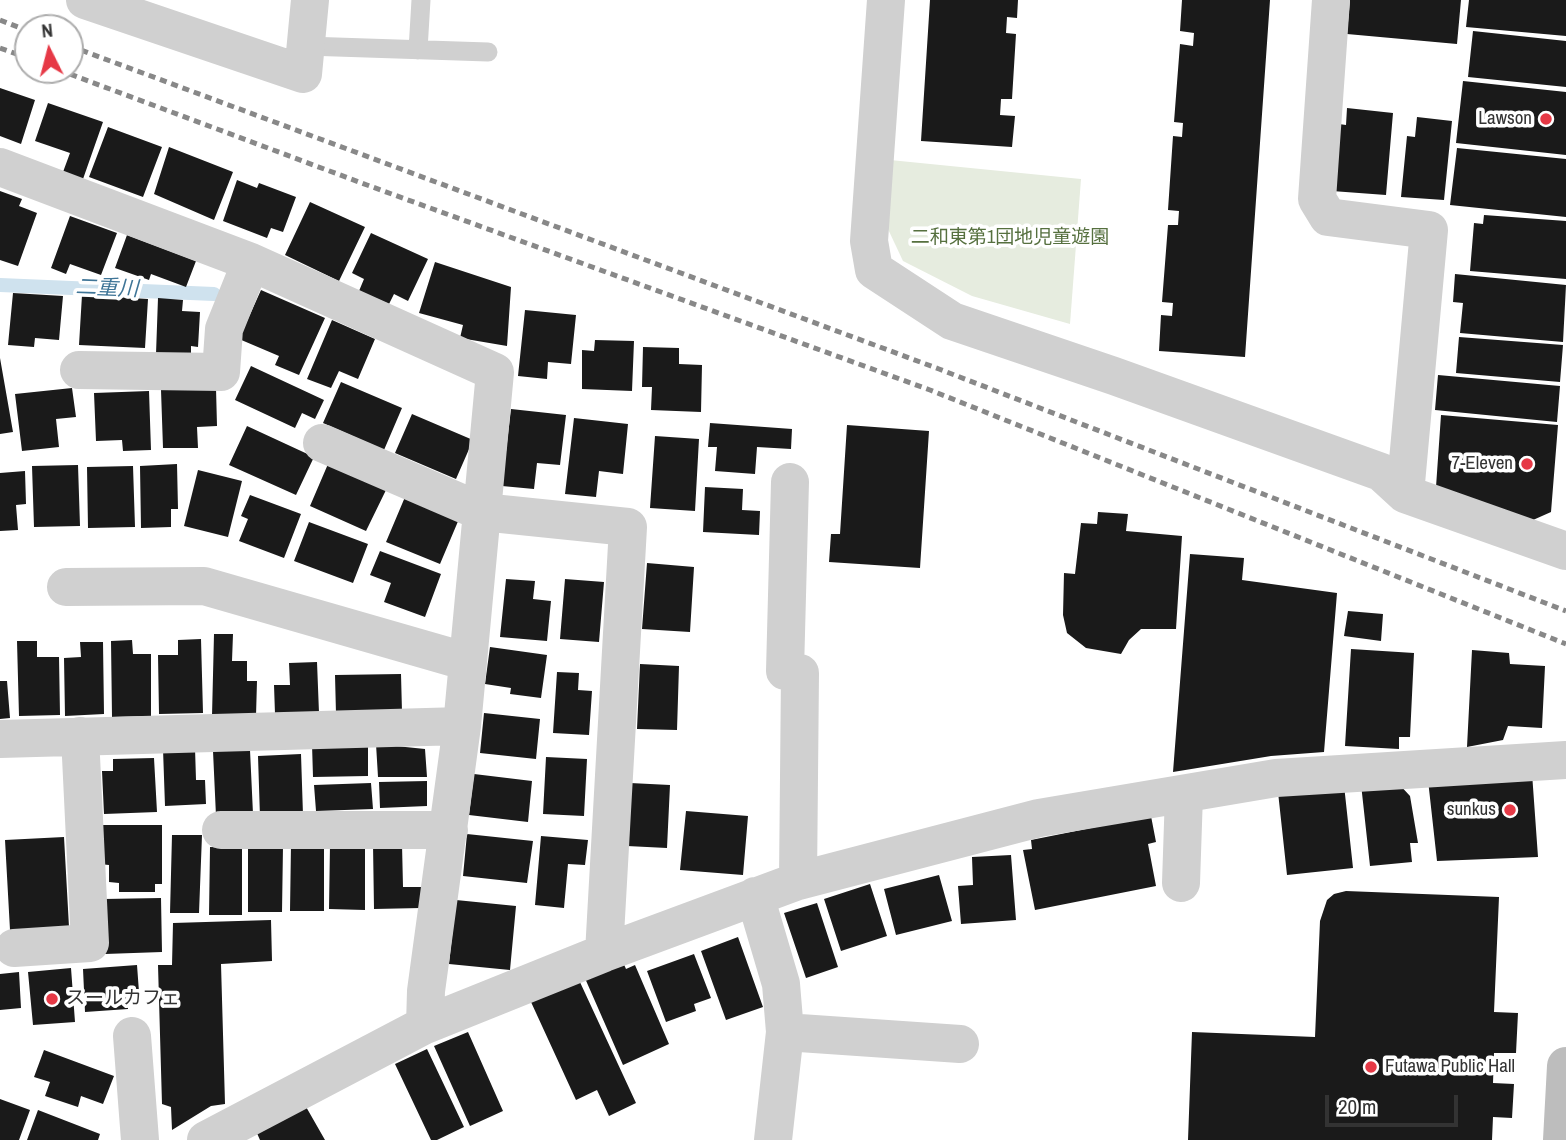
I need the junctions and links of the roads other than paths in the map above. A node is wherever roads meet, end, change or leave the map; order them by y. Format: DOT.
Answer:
graph roads {
  1 [pos="85,0"];
  2 [pos="310,0"];
  3 [pos="421,0"];
  4 [pos="886,0"];
  5 [pos="1331,0"];
  6 [pos="137,9"];
  7 [pos="306,47"];
  8 [pos="418,50"];
  9 [pos="488,52"];
  10 [pos="0,167"];
  11 [pos="251,262"];
  12 [pos="79,370"];
  13 [pos="322,443"];
  14 [pos="790,482"];
  15 [pos="1405,494"];
  16 [pos="482,512"];
  17 [pos="1566,551"];
  18 [pos="65,587"];
  19 [pos="468,662"];
  20 [pos="462,726"];
  21 [pos="80,736"];
  22 [pos="0,739"];
  23 [pos="1566,761"];
  24 [pos="1184,794"];
  25 [pos="221,830"];
  26 [pos="449,830"];
  27 [pos="798,881"];
  28 [pos="1181,883"];
  29 [pos="755,897"];
  30 [pos="14,948"];
  31 [pos="604,953"];
  32 [pos="425,1025"];
  33 [pos="785,1032"];
  34 [pos="132,1036"];
  35 [pos="960,1044"];
  36 [pos="1566,1066"];
  37 [pos="140,1140"];
  38 [pos="206,1140"];
  39 [pos="773,1140"];
  40 [pos="1562,1140"];
  1 -- 6 [label="street"];
  2 -- 7 [label="street"];
  3 -- 8 [label="lane"];
  4 -- 15 [label="street"];
  5 -- 15 [label="street"];
  6 -- 7 [label="street"];
  7 -- 8 [label="lane"];
  8 -- 9 [label="lane"];
  10 -- 11 [label="street"];
  11 -- 12 [label="street"];
  11 -- 16 [label="street"];
  13 -- 16 [label="street"];
  14 -- 27 [label="street"];
  15 -- 17 [label="street"];
  16 -- 19 [label="street"];
  16 -- 31 [label="street"];
  18 -- 19 [label="street"];
  19 -- 20 [label="street"];
  20 -- 21 [label="street"];
  20 -- 26 [label="street"];
  21 -- 22 [label="street"];
  21 -- 30 [label="street"];
  23 -- 24 [label="street"];
  24 -- 27 [label="street"];
  24 -- 28 [label="street"];
  25 -- 26 [label="street"];
  26 -- 32 [label="street"];
  27 -- 29 [label="street"];
  29 -- 31 [label="street"];
  29 -- 33 [label="street"];
  31 -- 32 [label="street"];
  32 -- 38 [label="street"];
  33 -- 35 [label="street"];
  33 -- 39 [label="street"];
  34 -- 37 [label="street"];
  36 -- 40 [label="street"];
}
